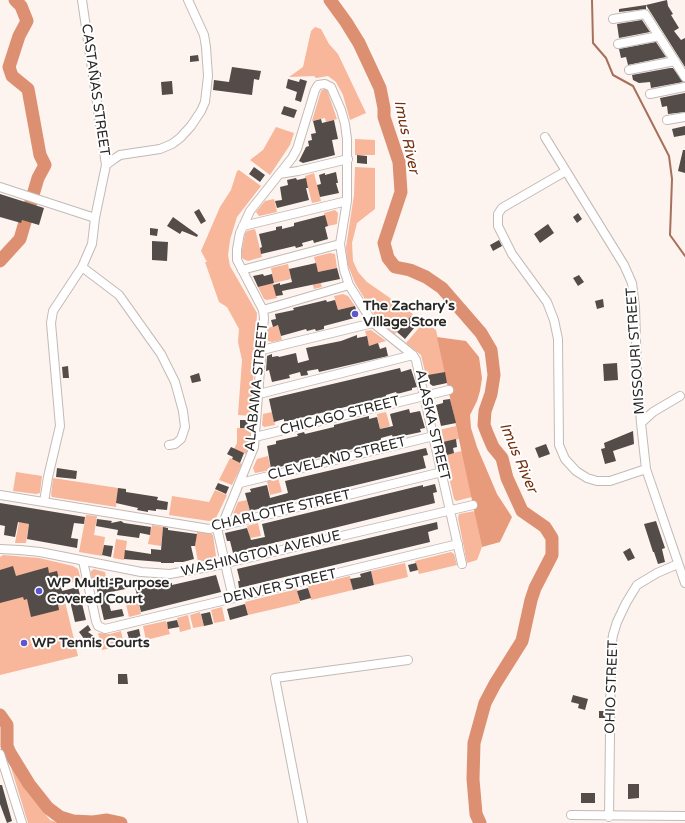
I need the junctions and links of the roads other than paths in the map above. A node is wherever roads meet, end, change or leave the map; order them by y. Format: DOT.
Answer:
graph roads {
  1 [pos="82,0"];
  2 [pos="188,0"];
  3 [pos="613,19"];
  4 [pos="659,36"];
  5 [pos="618,44"];
  6 [pos="675,61"];
  7 [pos="629,70"];
  8 [pos="685,77"];
  9 [pos="322,83"];
  10 [pos="685,87"];
  11 [pos="650,94"];
  12 [pos="685,117"];
  13 [pos="666,120"];
  14 [pos="545,137"];
  15 [pos="348,159"];
  16 [pos="106,166"];
  17 [pos="566,171"];
  18 [pos="279,174"];
  19 [pos="0,187"];
  20 [pos="347,201"];
  21 [pos="95,218"];
  22 [pos="242,226"];
  23 [pos="340,244"];
  24 [pos="82,267"];
  25 [pos="242,270"];
  26 [pos="349,285"];
  27 [pos="263,310"];
  28 [pos="373,323"];
  29 [pos="262,350"];
  30 [pos="413,355"];
  31 [pos="449,390"];
  32 [pos="259,394"];
  33 [pos="425,396"];
  34 [pos="680,396"];
  35 [pos="641,423"];
  36 [pos="434,436"];
  37 [pos="255,437"];
  38 [pos="169,445"];
  39 [pos="646,469"];
  40 [pos="442,472"];
  41 [pos="240,483"];
  42 [pos="0,495"];
  43 [pos="44,502"];
  44 [pos="473,505"];
  45 [pos="450,510"];
  46 [pos="227,525"];
  47 [pos="217,528"];
  48 [pos="458,544"];
  49 [pos="0,550"];
  50 [pos="83,561"];
  51 [pos="225,563"];
  52 [pos="462,564"];
  53 [pos="678,564"];
  54 [pos="685,583"];
  55 [pos="233,598"];
  56 [pos="408,660"];
  57 [pos="0,754"];
  58 [pos="571,815"];
  59 [pos="685,816"];
  60 [pos="609,817"];
  61 [pos="22,823"];
  62 [pos="303,823"];
  1 -- 16 [label="street, CASTAÑAS STREET"];
  2 -- 16 [label="street"];
  3 -- 4 [label="street"];
  4 -- 5 [label="street"];
  4 -- 6 [label="street"];
  6 -- 7 [label="street"];
  6 -- 8 [label="street"];
  9 -- 15 [label="street, ALASKA STREET"];
  9 -- 18 [label="street, ALABAMA STREET"];
  10 -- 11 [label="street"];
  12 -- 13 [label="street"];
  14 -- 17 [label="street, MISSOURI STREET"];
  15 -- 18 [label="street"];
  15 -- 20 [label="street, ALASKA STREET"];
  16 -- 21 [label="street, CASTAÑAS STREET"];
  17 -- 35 [label="street, MISSOURI STREET"];
  17 -- 39 [label="street"];
  18 -- 22 [label="street, ALABAMA STREET"];
  19 -- 21 [label="street"];
  20 -- 22 [label="street"];
  20 -- 23 [label="street, ALASKA STREET"];
  21 -- 24 [label="street, CASTAÑAS STREET"];
  22 -- 25 [label="street, ALABAMA STREET"];
  23 -- 25 [label="street"];
  23 -- 26 [label="street, ALASKA STREET"];
  24 -- 38 [label="street"];
  24 -- 43 [label="street, CASTAÑAS STREET"];
  25 -- 27 [label="street, ALABAMA STREET"];
  26 -- 27 [label="street"];
  26 -- 28 [label="street, ALASKA STREET"];
  27 -- 29 [label="street, ALABAMA STREET"];
  28 -- 29 [label="street"];
  28 -- 30 [label="street, ALASKA STREET"];
  29 -- 32 [label="street, ALABAMA STREET"];
  30 -- 32 [label="street"];
  30 -- 33 [label="street, ALASKA STREET"];
  31 -- 33 [label="street, CHICAGO STREET"];
  32 -- 37 [label="street, ALABAMA STREET"];
  33 -- 36 [label="street, ALASKA STREET"];
  33 -- 37 [label="street, CHICAGO STREET"];
  34 -- 35 [label="street"];
  35 -- 39 [label="street, MISSOURI STREET"];
  36 -- 40 [label="street, ALASKA STREET"];
  36 -- 41 [label="street, CLEVELAND STREET"];
  37 -- 41 [label="street, ALABAMA STREET"];
  39 -- 53 [label="street, MISSOURI STREET"];
  40 -- 45 [label="street, ALASKA STREET"];
  40 -- 46 [label="street, CHARLOTTE STREET"];
  41 -- 46 [label="street, ALABAMA STREET"];
  42 -- 43 [label="street, CHARLOTTE STREET"];
  43 -- 47 [label="street, CHARLOTTE STREET"];
  44 -- 45 [label="street, WASHINGTON AVENUE"];
  45 -- 48 [label="street, ALASKA STREET"];
  45 -- 51 [label="street, WASHINGTON AVENUE"];
  46 -- 47 [label="street, CHARLOTTE STREET"];
  47 -- 51 [label="street"];
  48 -- 52 [label="street, ALASKA STREET"];
  48 -- 55 [label="street, DENVER STREET"];
  49 -- 50 [label="street, WASHINGTON AVENUE"];
  50 -- 51 [label="street, WASHINGTON AVENUE"];
  50 -- 55 [label="street, DENVER STREET"];
  51 -- 55 [label="street"];
  53 -- 54 [label="street, MISSOURI STREET"];
  53 -- 60 [label="street, OHIO STREET"];
  56 -- 62 [label="street"];
  57 -- 61 [label="street"];
  58 -- 60 [label="street"];
  59 -- 60 [label="street"];
}
